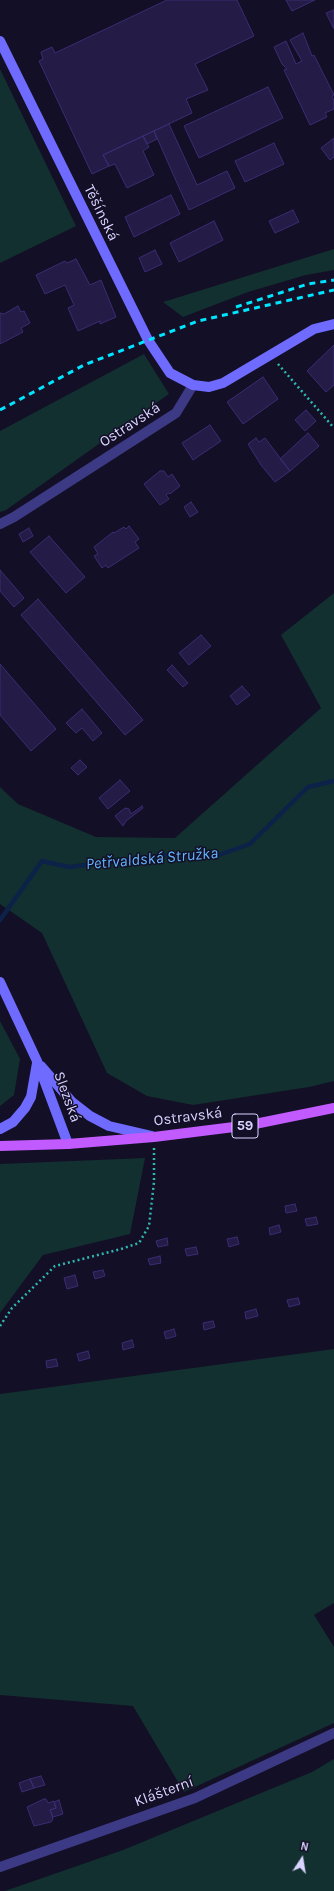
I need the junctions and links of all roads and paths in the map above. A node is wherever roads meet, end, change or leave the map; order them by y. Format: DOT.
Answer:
graph roads {
  1 [pos="0,41"];
  2 [pos="334,324"];
  3 [pos="270,355"];
  4 [pos="193,385"];
  5 [pos="334,428"];
  6 [pos="0,524"];
  7 [pos="0,982"];
  8 [pos="37,1061"];
  9 [pos="334,1108"];
  10 [pos="0,1129"];
  11 [pos="154,1137"];
  12 [pos="68,1144"];
  13 [pos="0,1146"];
  14 [pos="0,1326"];
  15 [pos="334,1733"];
  16 [pos="0,1867"];
  1 -- 4 [label="street, Těšínská"];
  2 -- 3 [label="street"];
  3 -- 4 [label="street"];
  3 -- 5 [label="path"];
  4 -- 6 [label="street, Ostravská"];
  7 -- 8 [label="street, Slezská"];
  8 -- 10 [label="street, Slezská"];
  8 -- 11 [label="street"];
  8 -- 12 [label="street, Slezská"];
  9 -- 11 [label="main road, Ostravská / 59"];
  11 -- 12 [label="main road, Ostravská / 59"];
  11 -- 14 [label="path"];
  12 -- 13 [label="main road, 59"];
  15 -- 16 [label="street, Klášterní"];
}
